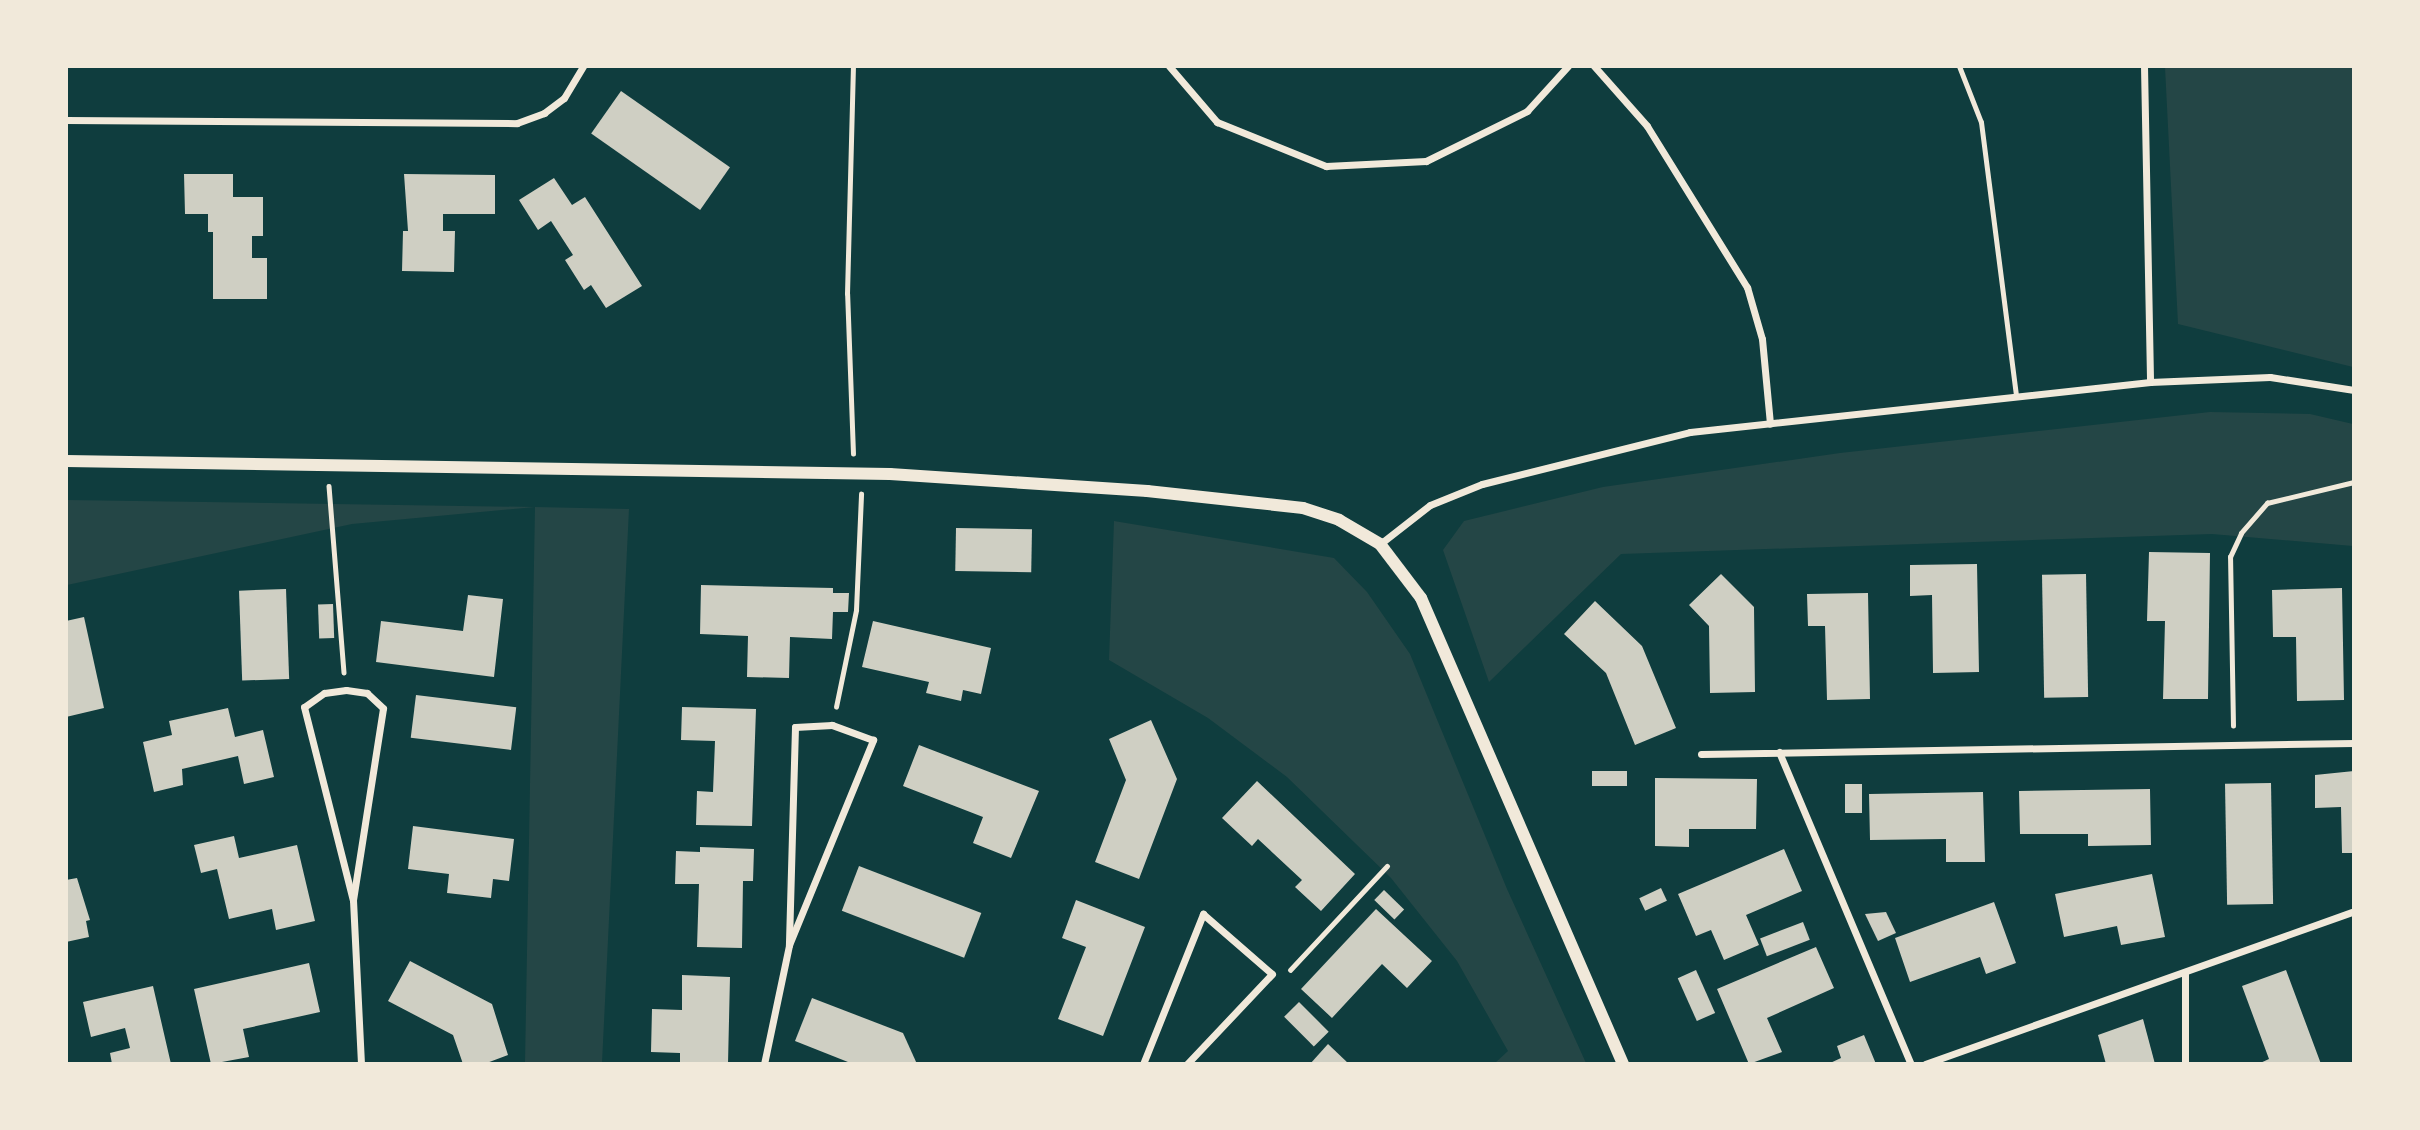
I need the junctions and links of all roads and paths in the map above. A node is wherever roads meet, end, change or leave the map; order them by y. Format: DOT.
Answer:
graph roads {
  1 [pos="583,66"];
  2 [pos="853,66"];
  3 [pos="1169,66"];
  4 [pos="1568,66"];
  5 [pos="1594,66"];
  6 [pos="1959,66"];
  7 [pos="2144,66"];
  8 [pos="66,120"];
  9 [pos="2150,383"];
  10 [pos="2354,390"];
  11 [pos="2015,395"];
  12 [pos="1770,424"];
  13 [pos="839,456"];
  14 [pos="853,456"];
  15 [pos="866,456"];
  16 [pos="66,461"];
  17 [pos="2354,482"];
  18 [pos="315,486"];
  19 [pos="329,486"];
  20 [pos="342,486"];
  21 [pos="848,494"];
  22 [pos="861,494"];
  23 [pos="875,495"];
  24 [pos="1380,544"];
  25 [pos="346,690"];
  26 [pos="832,725"];
  27 [pos="2354,743"];
  28 [pos="2233,745"];
  29 [pos="1779,752"];
  30 [pos="1701,754"];
  31 [pos="1387,866"];
  32 [pos="353,900"];
  33 [pos="2354,911"];
  34 [pos="789,945"];
  35 [pos="2185,973"];
  36 [pos="1272,974"];
  37 [pos="361,1063"];
  38 [pos="764,1063"];
  39 [pos="1143,1063"];
  40 [pos="1187,1063"];
  41 [pos="1623,1063"];
  42 [pos="1911,1063"];
  43 [pos="1925,1063"];
  44 [pos="2185,1063"];
  1 -- 8 [label="street"];
  2 -- 14 [label="path"];
  3 -- 4 [label="street"];
  5 -- 12 [label="street"];
  6 -- 11 [label="lane"];
  7 -- 9 [label="street"];
  9 -- 10 [label="street"];
  9 -- 11 [label="street"];
  11 -- 12 [label="street"];
  12 -- 24 [label="street"];
  13 -- 14 [label="path"];
  14 -- 15 [label="path"];
  16 -- 24 [label="street"];
  17 -- 28 [label="path"];
  18 -- 19 [label="path"];
  19 -- 20 [label="path"];
  19 -- 25 [label="path"];
  21 -- 22 [label="path"];
  22 -- 23 [label="path"];
  22 -- 26 [label="path"];
  24 -- 41 [label="street"];
  25 -- 32 [label="street"];
  25 -- 32 [label="street"];
  26 -- 34 [label="street"];
  26 -- 34 [label="street"];
  27 -- 28 [label="street"];
  28 -- 29 [label="street"];
  29 -- 30 [label="street"];
  29 -- 42 [label="street"];
  31 -- 36 [label="path"];
  32 -- 37 [label="street"];
  33 -- 35 [label="street"];
  34 -- 38 [label="street"];
  35 -- 43 [label="street"];
  35 -- 44 [label="street"];
  36 -- 39 [label="street"];
  36 -- 40 [label="street"];
}
